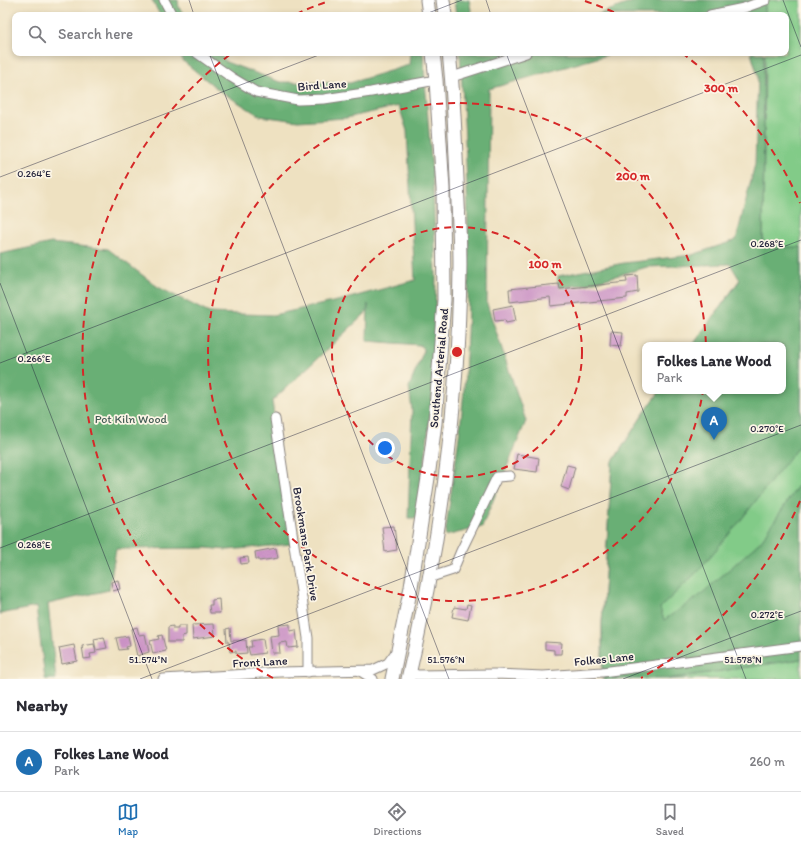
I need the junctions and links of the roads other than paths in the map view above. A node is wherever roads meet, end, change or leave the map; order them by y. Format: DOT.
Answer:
graph roads {
  1 [pos="164,0"];
  2 [pos="426,0"];
  3 [pos="443,0"];
  4 [pos="766,0"];
  5 [pos="170,12"];
  6 [pos="428,12"];
  7 [pos="445,12"];
  8 [pos="725,12"];
  9 [pos="201,56"];
  10 [pos="434,56"];
  11 [pos="449,56"];
  12 [pos="517,56"];
  13 [pos="452,77"];
  14 [pos="436,80"];
  15 [pos="275,419"];
  16 [pos="510,476"];
  17 [pos="428,578"];
  18 [pos="401,640"];
  19 [pos="801,646"];
  20 [pos="359,671"];
  21 [pos="308,672"];
  22 [pos="409,675"];
  23 [pos="281,676"];
  24 [pos="448,677"];
  25 [pos="470,677"];
  26 [pos="163,679"];
  27 [pos="373,679"];
  28 [pos="392,679"];
  1 -- 5 [label="street"];
  2 -- 6 [label="highway"];
  3 -- 7 [label="highway"];
  4 -- 8 [label="street"];
  9 -- 14 [label="street, Bird Lane"];
  10 -- 14 [label="highway, Southend Arterial Road"];
  11 -- 13 [label="highway, Southend Arterial Road"];
  12 -- 13 [label="street"];
  13 -- 17 [label="highway, Southend Arterial Road"];
  14 -- 18 [label="highway, Southend Arterial Road"];
  15 -- 21 [label="street, Brookmans Park Drive"];
  16 -- 17 [label="street"];
  17 -- 22 [label="highway, Southend Arterial Road"];
  18 -- 20 [label="street, Front Lane"];
  18 -- 28 [label="highway, Southend Arterial Road"];
  19 -- 25 [label="street, Folkes Lane"];
  20 -- 21 [label="street, Front Lane"];
  20 -- 27 [label="street"];
  21 -- 23 [label="street, Front Lane"];
  22 -- 24 [label="street, Folkes Lane"];
  23 -- 26 [label="street, Front Lane"];
  24 -- 25 [label="street, Folkes Lane"];
}
